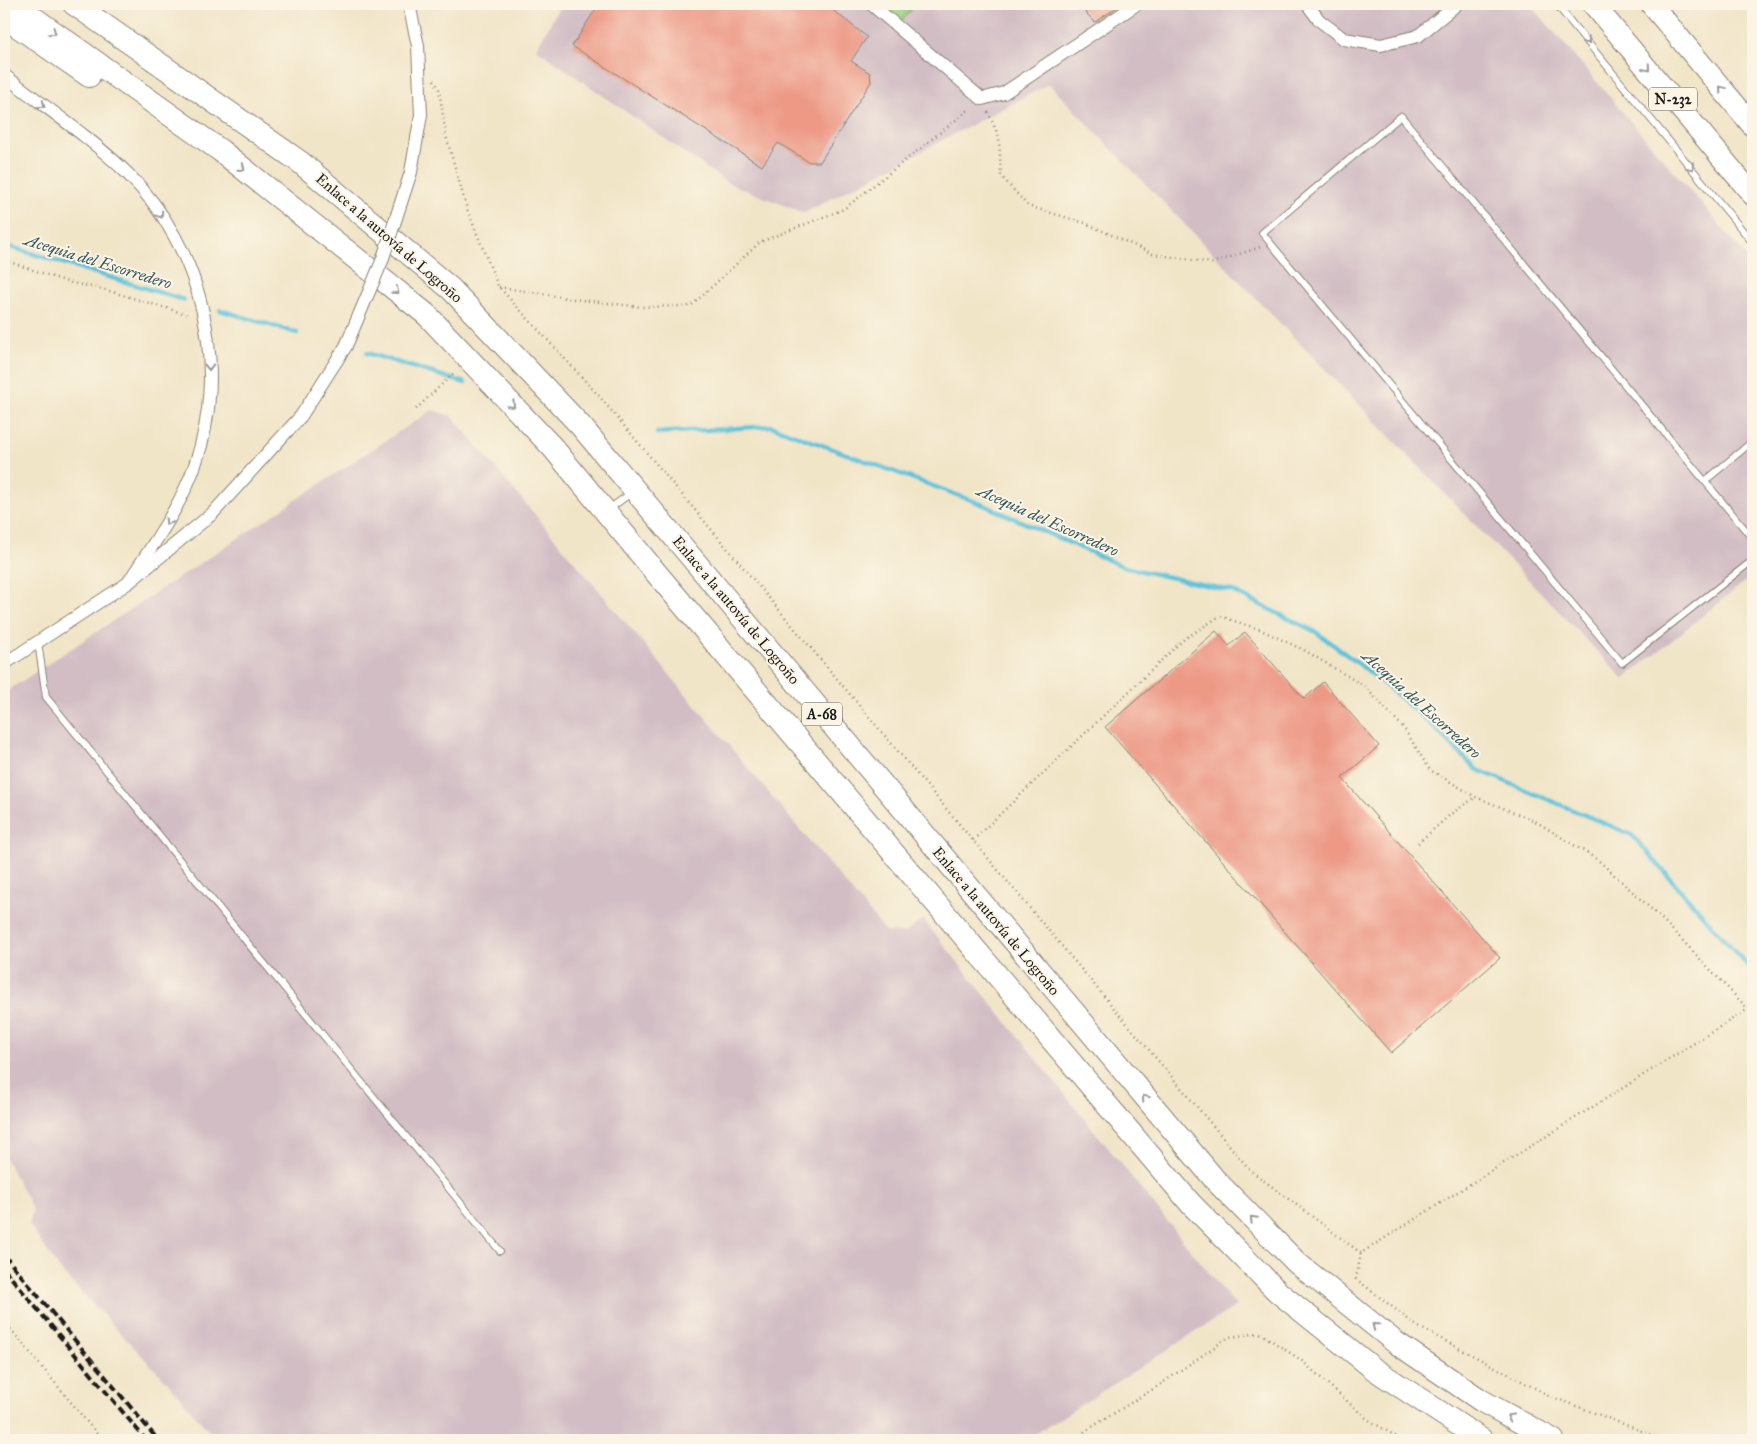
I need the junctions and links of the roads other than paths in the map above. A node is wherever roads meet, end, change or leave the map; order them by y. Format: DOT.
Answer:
graph roads {
  1 [pos="14,4"];
  2 [pos="74,4"];
  3 [pos="96,4"];
  4 [pos="409,4"];
  5 [pos="871,4"];
  6 [pos="1137,4"];
  7 [pos="1307,4"];
  8 [pos="1456,4"];
  9 [pos="1556,4"];
  10 [pos="1593,4"];
  11 [pos="1651,4"];
  12 [pos="4,17"];
  13 [pos="145,53"];
  14 [pos="4,75"];
  15 [pos="1753,126"];
  16 [pos="221,151"];
  17 [pos="1753,195"];
  18 [pos="1753,243"];
  19 [pos="1753,441"];
  20 [pos="1705,481"];
  21 [pos="634,490"];
  22 [pos="606,512"];
  23 [pos="1753,539"];
  24 [pos="1753,560"];
  25 [pos="128,583"];
  26 [pos="38,642"];
  27 [pos="4,664"];
  28 [pos="500,1251"];
  29 [pos="1482,1440"];
  30 [pos="1553,1440"];
  1 -- 16 [label="highway, A-68, one-way"];
  2 -- 13 [label="highway, Enlace a la autovía de Logroño / A-68"];
  3 -- 13 [label="highway"];
  4 -- 25 [label="street, bridge"];
  5 -- 6 [label="street"];
  7 -- 8 [label="street"];
  9 -- 18 [label="lane, one-way"];
  10 -- 17 [label="highway, N-232, one-way"];
  15 -- 11 [label="highway, N-232, one-way"];
  12 -- 16 [label="highway"];
  13 -- 21 [label="highway, Enlace a la autovía de Logroño / A-68"];
  14 -- 25 [label="street, one-way"];
  16 -- 22 [label="highway, A-68, one-way"];
  19 -- 20 [label="lane"];
  20 -- 23 [label="lane"];
  20 -- 24 [label="lane"];
  21 -- 22 [label="lane"];
  30 -- 21 [label="highway, Enlace a la autovía de Logroño / A-68, one-way"];
  22 -- 29 [label="highway, A-68"];
  25 -- 26 [label="street"];
  26 -- 27 [label="street"];
  26 -- 28 [label="lane"];
}
